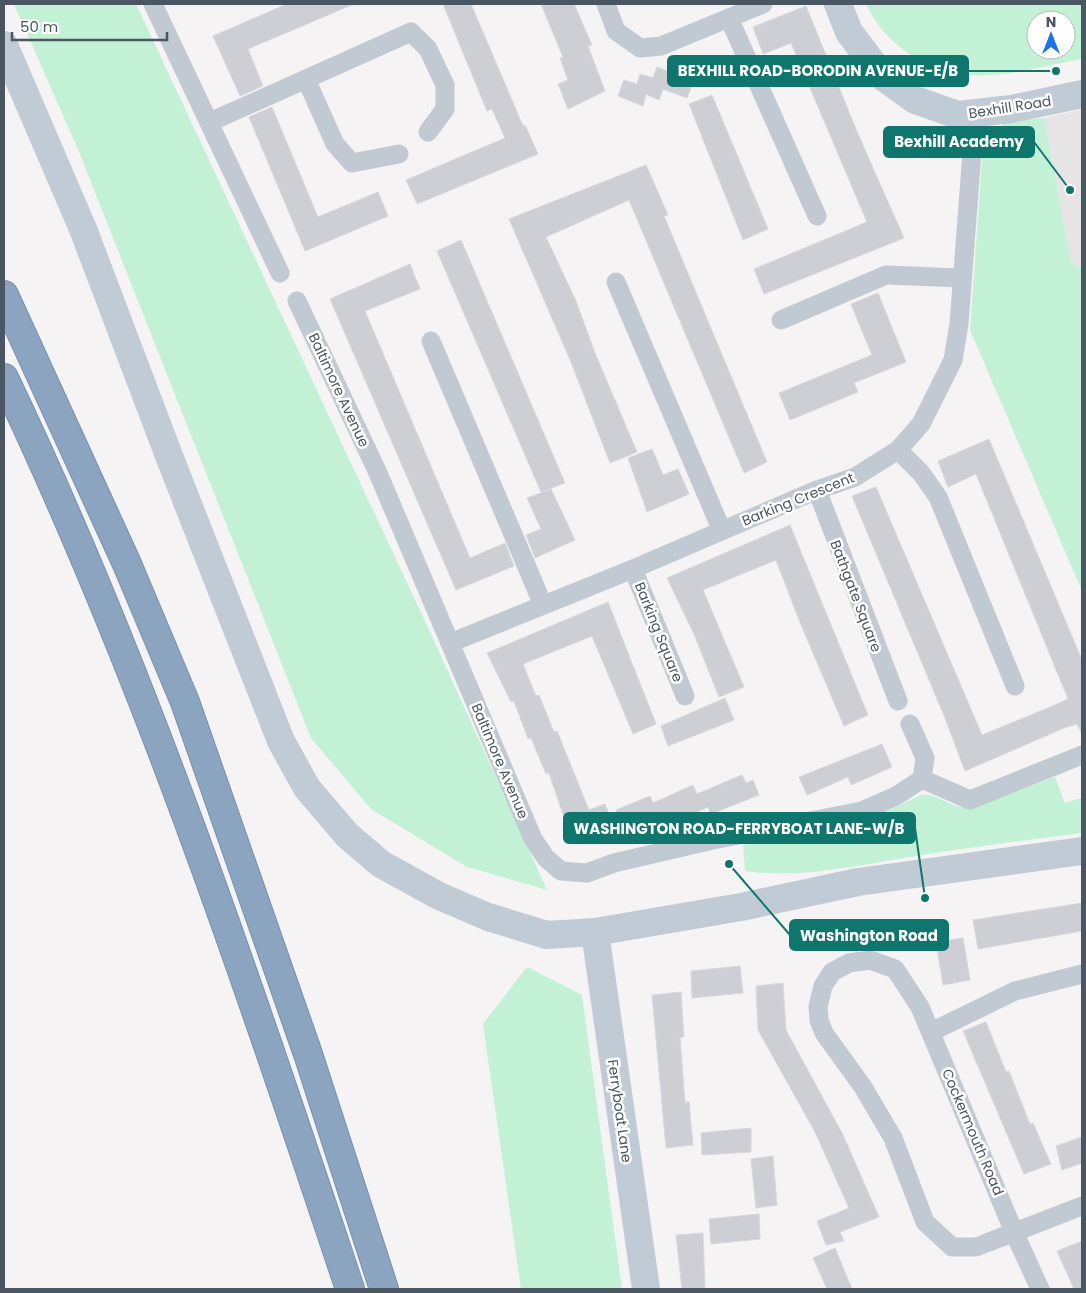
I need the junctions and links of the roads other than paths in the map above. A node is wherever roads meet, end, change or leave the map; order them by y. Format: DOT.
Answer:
graph roads {
  1 [pos="153,4"];
  2 [pos="606,4"];
  3 [pos="763,4"];
  4 [pos="838,4"];
  5 [pos="729,18"];
  6 [pos="4,45"];
  7 [pos="306,79"];
  8 [pos="1082,94"];
  9 [pos="975,113"];
  10 [pos="210,122"];
  11 [pos="428,132"];
  12 [pos="399,154"];
  13 [pos="817,216"];
  14 [pos="280,273"];
  15 [pos="962,278"];
  16 [pos="616,282"];
  17 [pos="4,294"];
  18 [pos="297,301"];
  19 [pos="782,320"];
  20 [pos="431,341"];
  21 [pos="4,378"];
  22 [pos="4,385"];
  23 [pos="29,432"];
  24 [pos="898,450"];
  25 [pos="817,490"];
  26 [pos="722,531"];
  27 [pos="634,569"];
  28 [pos="543,605"];
  29 [pos="450,643"];
  30 [pos="1015,686"];
  31 [pos="684,696"];
  32 [pos="898,701"];
  33 [pos="910,724"];
  34 [pos="1082,755"];
  35 [pos="922,779"];
  36 [pos="1082,851"];
  37 [pos="595,932"];
  38 [pos="1082,974"];
  39 [pos="931,1032"];
  40 [pos="1082,1206"];
  41 [pos="1014,1232"];
  42 [pos="350,1289"];
  43 [pos="384,1289"];
  44 [pos="646,1289"];
  45 [pos="1040,1289"];
  1 -- 10 [label="street"];
  2 -- 5 [label="street"];
  3 -- 5 [label="street"];
  4 -- 9 [label="street, Bexhill Road"];
  5 -- 13 [label="street"];
  6 -- 37 [label="street"];
  7 -- 10 [label="street"];
  7 -- 11 [label="street"];
  7 -- 12 [label="street"];
  8 -- 9 [label="street, Bexhill Road"];
  9 -- 15 [label="street, Barking Crescent"];
  10 -- 14 [label="street"];
  15 -- 19 [label="street"];
  15 -- 24 [label="street, Barking Crescent"];
  16 -- 26 [label="street"];
  17 -- 43 [label="highway"];
  18 -- 29 [label="street, Baltimore Avenue"];
  20 -- 28 [label="street"];
  21 -- 23 [label="highway"];
  22 -- 23 [label="highway"];
  23 -- 42 [label="highway"];
  24 -- 25 [label="street, Barking Crescent"];
  24 -- 30 [label="street"];
  25 -- 26 [label="street, Barking Crescent"];
  25 -- 32 [label="street, Bathgate Square"];
  26 -- 27 [label="street, Barking Crescent"];
  27 -- 28 [label="street, Barking Crescent"];
  27 -- 31 [label="street, Barking Square"];
  28 -- 29 [label="street, Barking Crescent"];
  29 -- 35 [label="street, Baltimore Avenue"];
  33 -- 35 [label="street"];
  34 -- 35 [label="street"];
  36 -- 37 [label="street"];
  37 -- 44 [label="street, Ferryboat Lane"];
  38 -- 39 [label="street"];
  39 -- 41 [label="street, Cockermouth Road"];
  39 -- 41 [label="street, Cockermouth Road"];
  40 -- 41 [label="street"];
  41 -- 45 [label="street, Cockermouth Road"];
}
